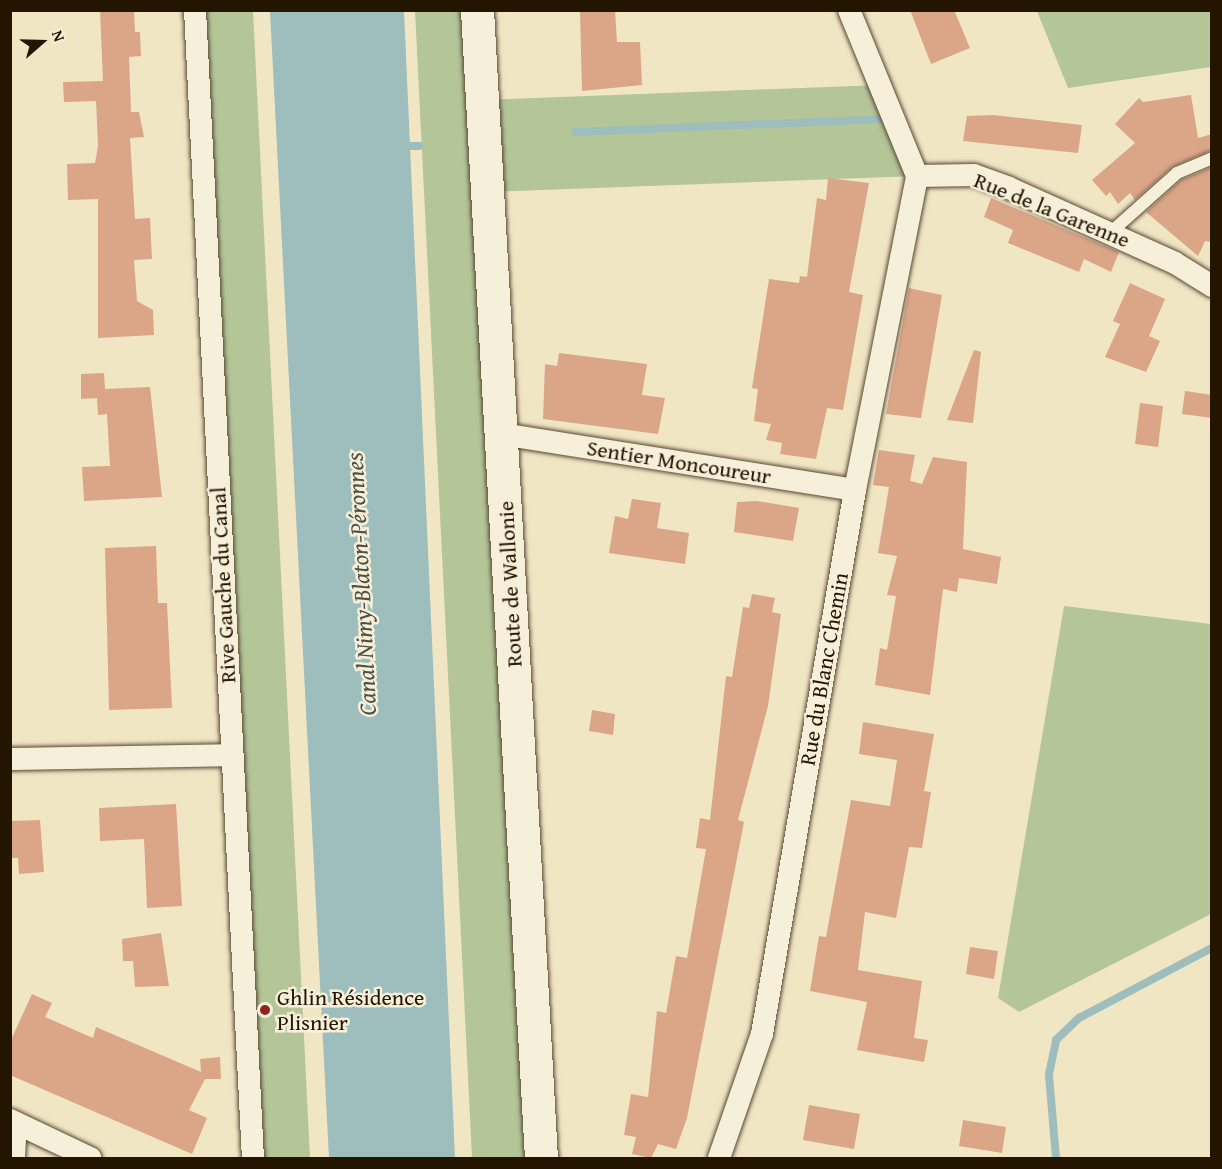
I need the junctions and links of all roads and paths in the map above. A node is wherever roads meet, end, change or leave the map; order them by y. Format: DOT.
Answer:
graph roads {
  1 [pos="195,10"];
  2 [pos="477,10"];
  3 [pos="849,10"];
  4 [pos="1212,158"];
  5 [pos="917,176"];
  6 [pos="1110,233"];
  7 [pos="1212,286"];
  8 [pos="502,434"];
  9 [pos="855,490"];
  10 [pos="231,755"];
  11 [pos="10,759"];
  12 [pos="13,1122"];
  13 [pos="14,1158"];
  14 [pos="90,1158"];
  15 [pos="253,1158"];
  16 [pos="541,1158"];
  17 [pos="719,1158"];
  1 -- 10 [label="street, Rive Gauche du Canal"];
  2 -- 8 [label="main road, Route de Wallonie"];
  3 -- 5 [label="street"];
  4 -- 6 [label="lane"];
  5 -- 6 [label="street, Rue de la Garenne"];
  5 -- 9 [label="street, Rue du Blanc Chemin"];
  6 -- 7 [label="street, Rue de la Garenne"];
  8 -- 9 [label="street, Sentier Moncoureur"];
  8 -- 16 [label="main road, Route de Wallonie"];
  9 -- 17 [label="street, Rue du Blanc Chemin"];
  10 -- 11 [label="street"];
  10 -- 15 [label="street, Rive Gauche du Canal"];
  12 -- 13 [label="street"];
  12 -- 14 [label="street"];
}
